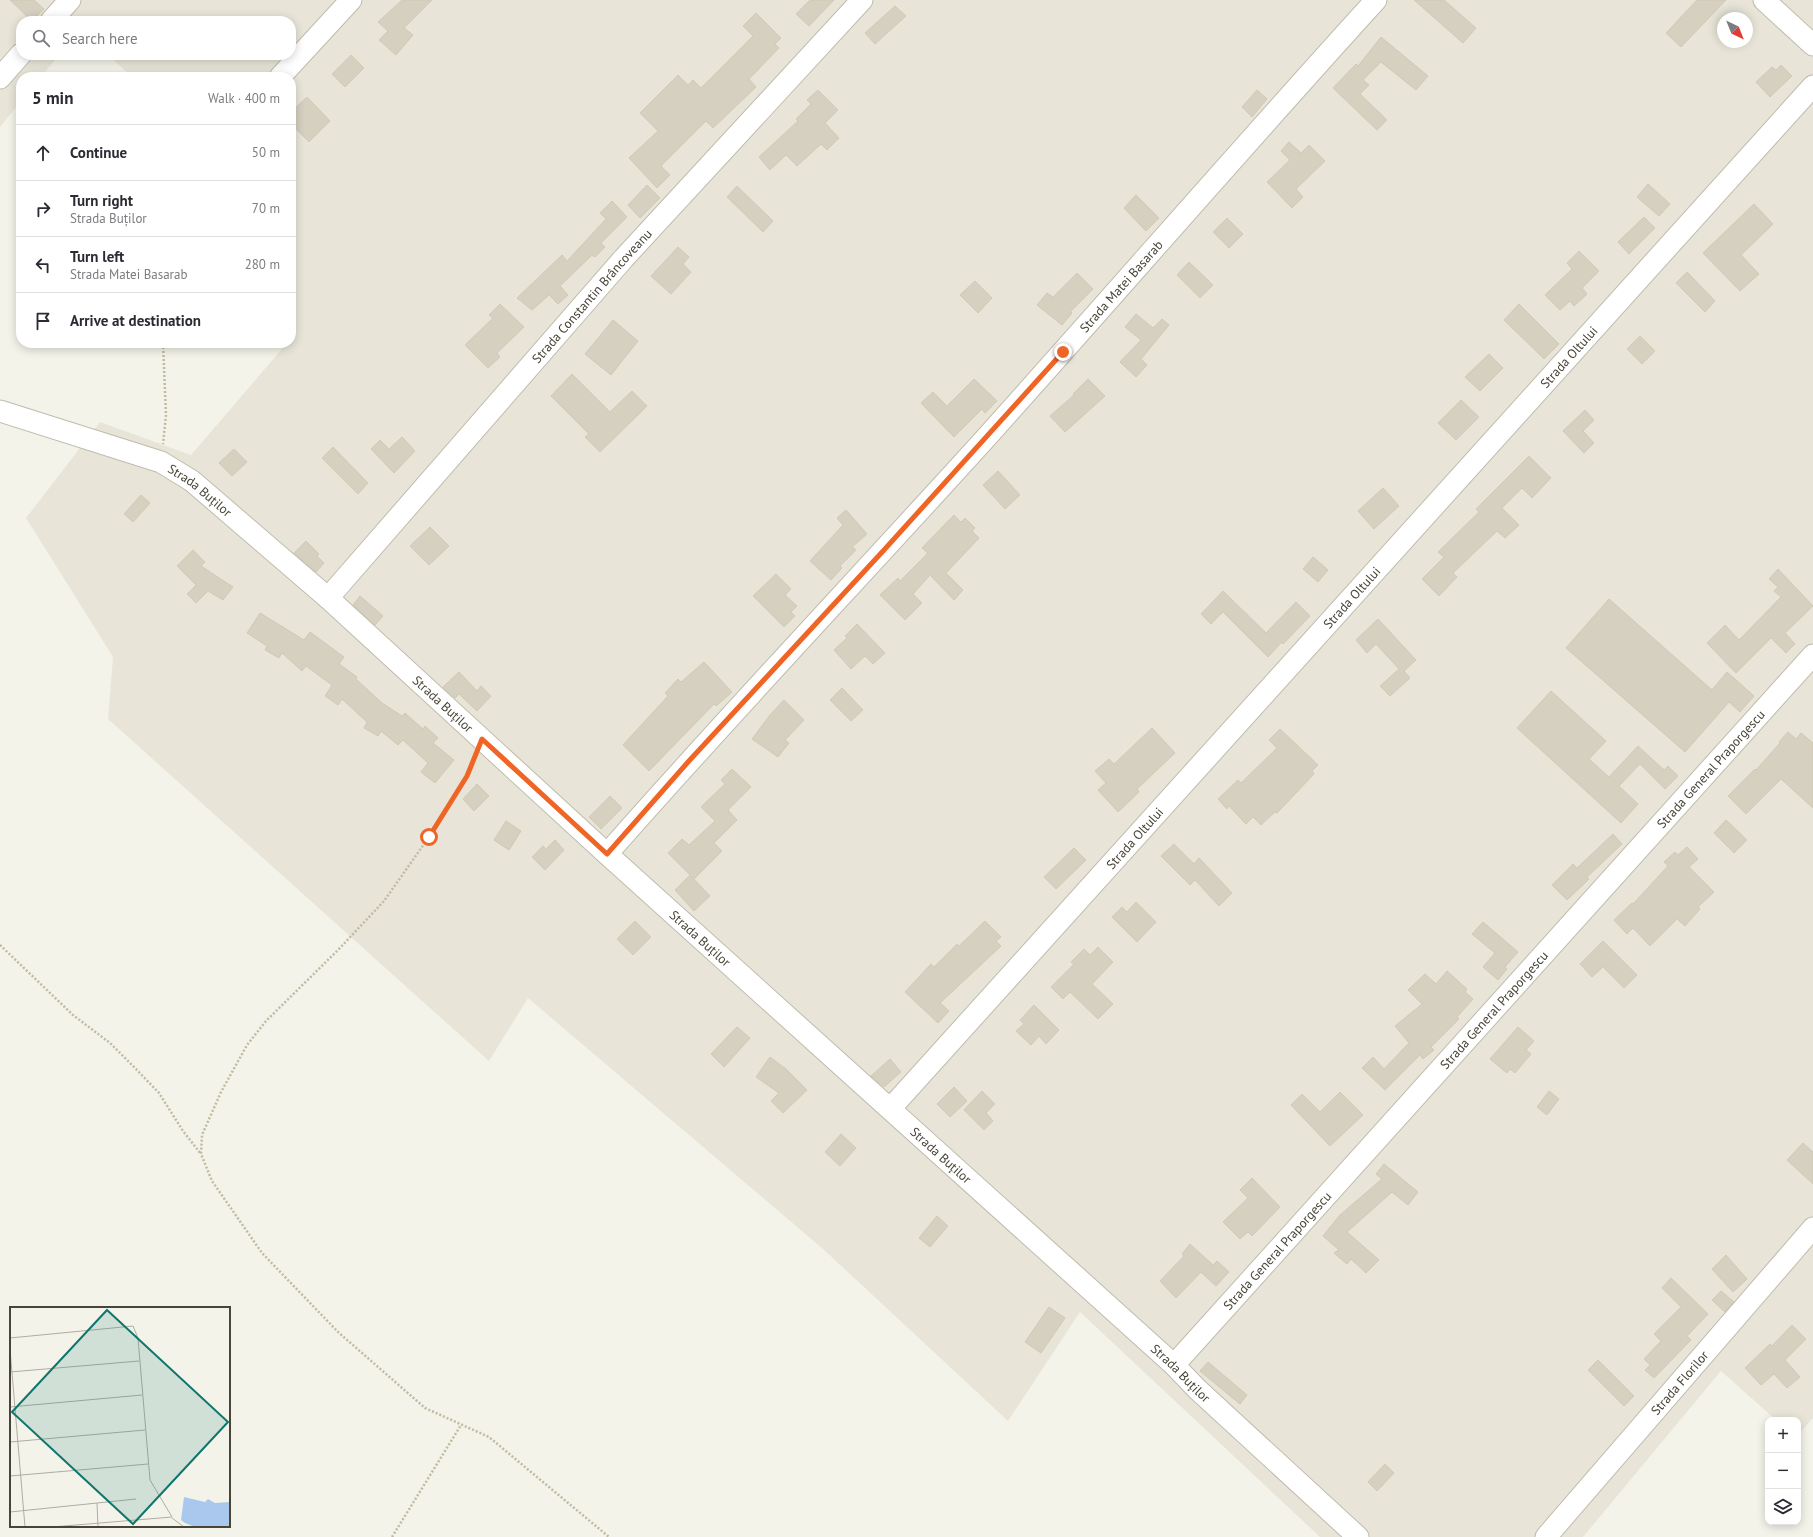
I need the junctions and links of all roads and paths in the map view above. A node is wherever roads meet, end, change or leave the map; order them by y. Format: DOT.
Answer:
graph roads {
  1 [pos="70,0"];
  2 [pos="351,0"];
  3 [pos="862,0"];
  4 [pos="1376,0"];
  5 [pos="1764,0"];
  6 [pos="56,16"];
  7 [pos="1813,45"];
  8 [pos="16,60"];
  9 [pos="296,60"];
  10 [pos="296,60"];
  11 [pos="285,72"];
  12 [pos="0,78"];
  13 [pos="1813,86"];
  14 [pos="163,348"];
  15 [pos="0,411"];
  16 [pos="161,462"];
  17 [pos="328,598"];
  18 [pos="1813,655"];
  19 [pos="482,739"];
  20 [pos="607,854"];
  21 [pos="0,945"];
  22 [pos="890,1110"];
  23 [pos="201,1154"];
  24 [pos="1813,1228"];
  25 [pos="1174,1365"];
  26 [pos="462,1425"];
  27 [pos="392,1537"];
  28 [pos="609,1537"];
  29 [pos="1358,1537"];
  30 [pos="1546,1537"];
  1 -- 6 [label="street"];
  2 -- 9 [label="street"];
  3 -- 17 [label="street, Strada Constantin Brâncoveanu"];
  4 -- 20 [label="street, Strada Matei Basarab"];
  5 -- 7 [label="street"];
  8 -- 12 [label="street"];
  10 -- 11 [label="street"];
  13 -- 22 [label="street, Strada Oltului"];
  14 -- 16 [label="path"];
  15 -- 16 [label="street, Strada Buților"];
  16 -- 17 [label="street, Strada Buților"];
  17 -- 19 [label="street, Strada Buților"];
  18 -- 25 [label="street, Strada General Praporgescu"];
  19 -- 20 [label="street, Strada Buților"];
  19 -- 23 [label="path"];
  20 -- 22 [label="street, Strada Buților"];
  21 -- 23 [label="path"];
  22 -- 25 [label="street, Strada Buților"];
  23 -- 26 [label="path"];
  24 -- 30 [label="street, Strada Florilor"];
  25 -- 29 [label="street, Strada Buților"];
  26 -- 27 [label="path"];
  26 -- 28 [label="path"];
}
